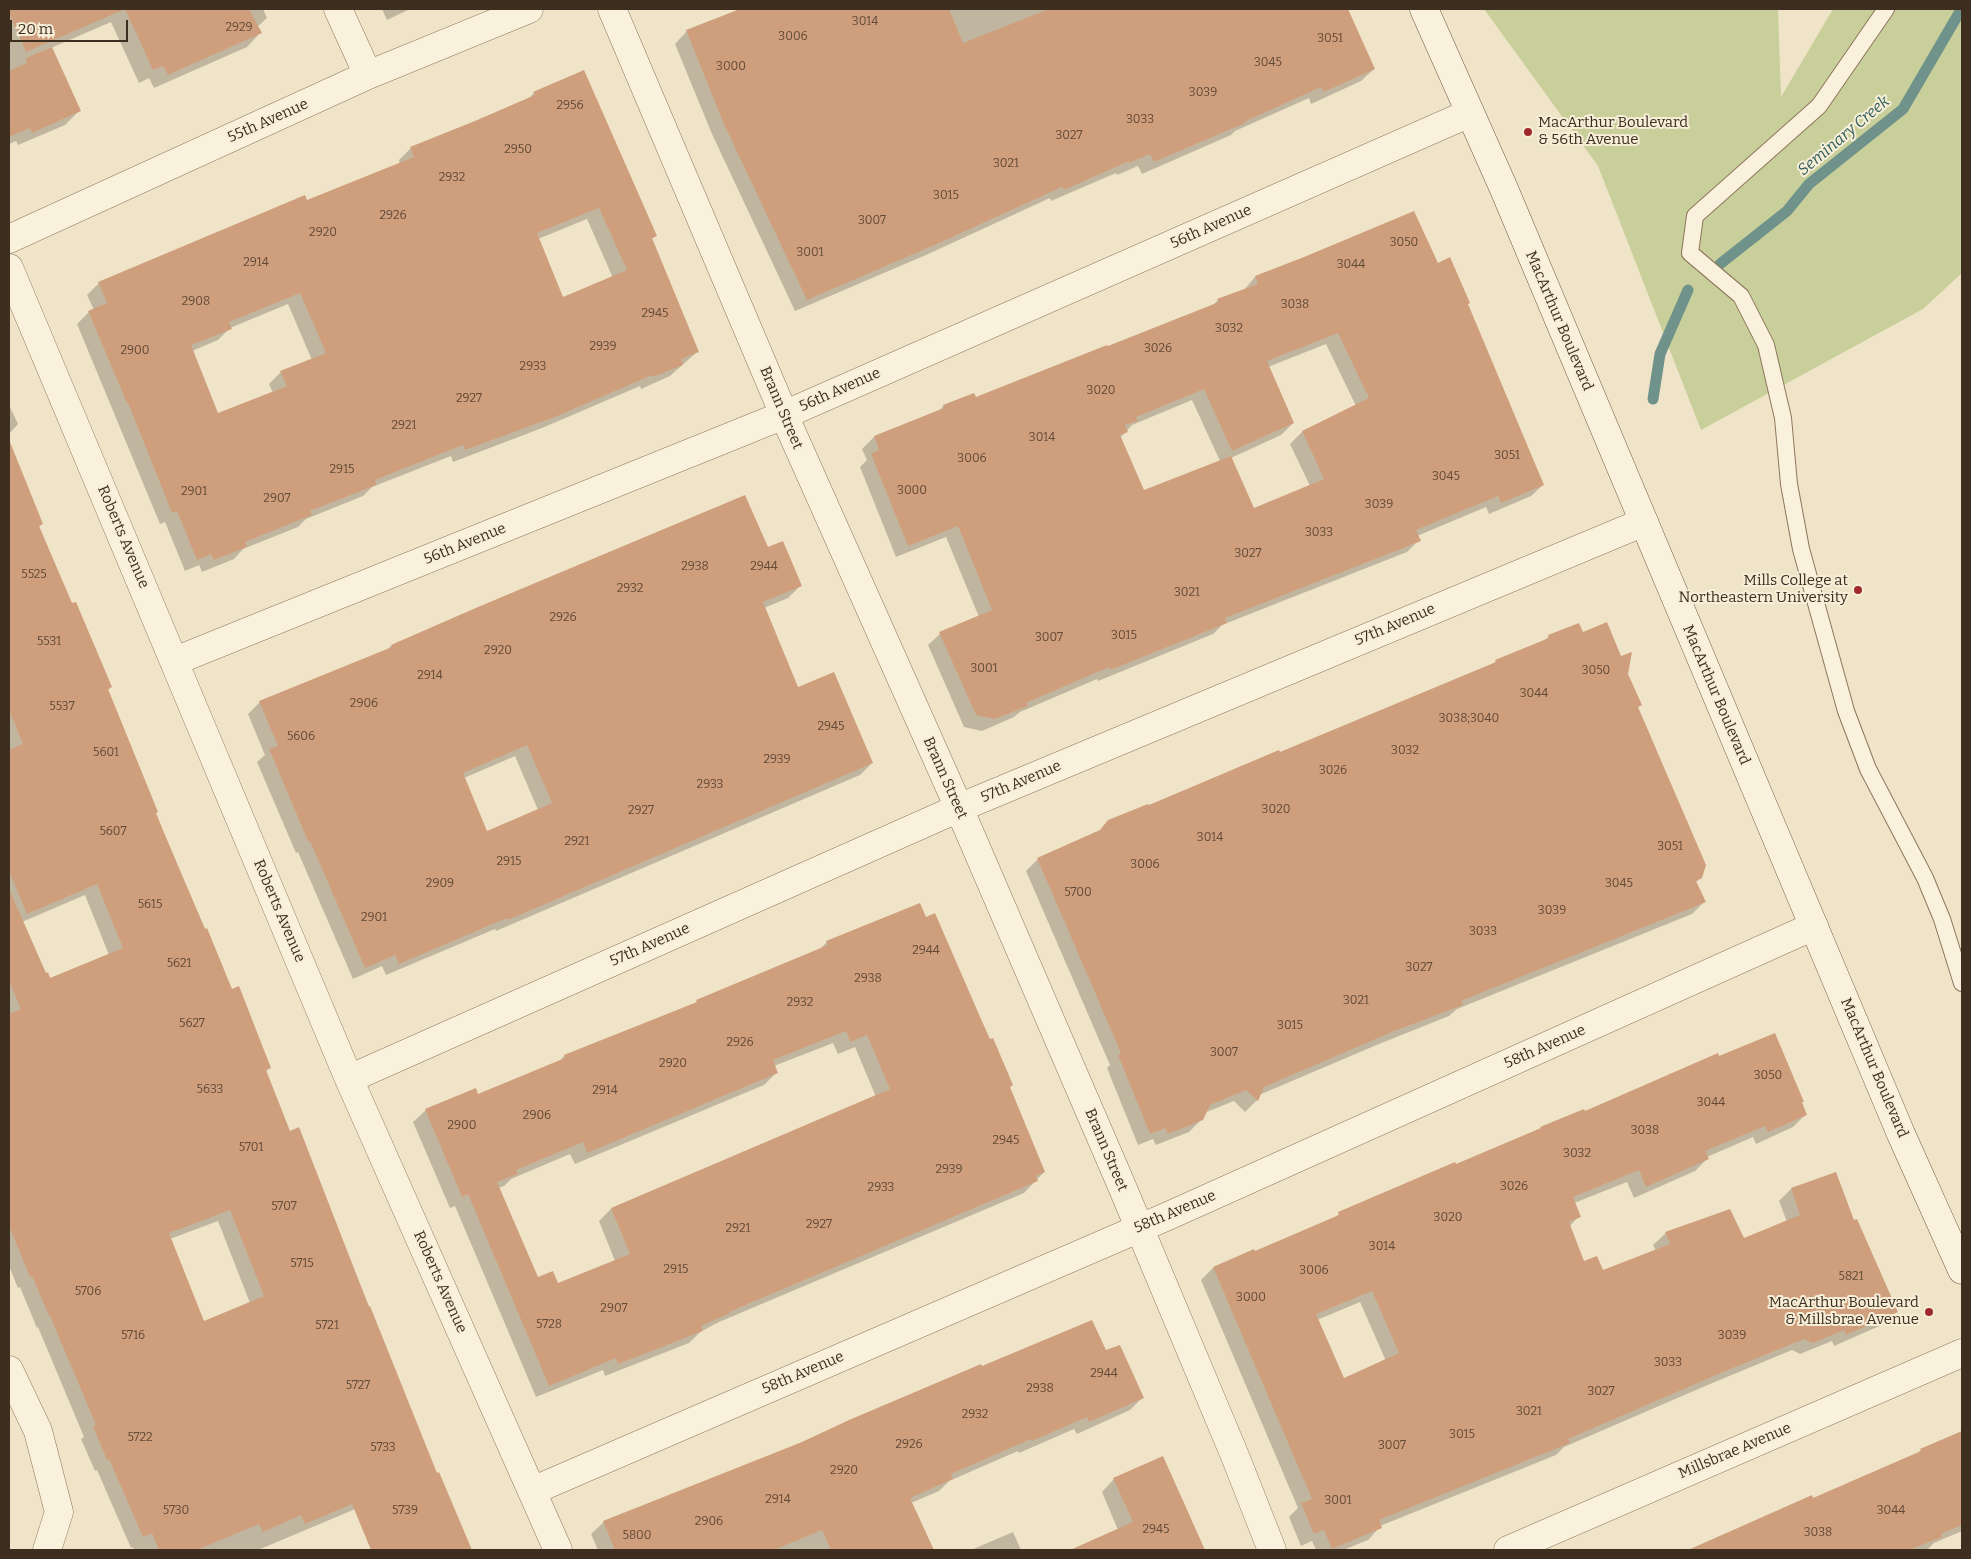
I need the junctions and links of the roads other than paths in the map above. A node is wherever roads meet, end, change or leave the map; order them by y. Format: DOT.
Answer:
graph roads {
  1 [pos="338,9"];
  2 [pos="528,9"];
  3 [pos="612,9"];
  4 [pos="1424,9"];
  5 [pos="1886,9"];
  6 [pos="368,75"];
  7 [pos="1470,113"];
  8 [pos="9,239"];
  9 [pos="9,268"];
  10 [pos="784,415"];
  11 [pos="1644,522"];
  12 [pos="175,661"];
  13 [pos="959,808"];
  14 [pos="1814,926"];
  15 [pos="1962,983"];
  16 [pos="349,1079"];
  17 [pos="1140,1227"];
  18 [pos="1962,1270"];
  19 [pos="1962,1353"];
  20 [pos="9,1370"];
  21 [pos="532,1491"];
  22 [pos="46,1550"];
  23 [pos="558,1550"];
  24 [pos="1272,1550"];
  25 [pos="1508,1550"];
  1 -- 6 [label="street"];
  2 -- 6 [label="street, 55th Avenue"];
  3 -- 10 [label="street, Brann Street"];
  4 -- 7 [label="street, MacArthur Boulevard"];
  5 -- 15 [label="lane"];
  6 -- 8 [label="street, 55th Avenue"];
  7 -- 10 [label="street, 56th Avenue"];
  7 -- 11 [label="street, MacArthur Boulevard"];
  9 -- 12 [label="street, Roberts Avenue"];
  10 -- 12 [label="street, 56th Avenue"];
  10 -- 13 [label="street, Brann Street"];
  11 -- 13 [label="street, 57th Avenue"];
  11 -- 14 [label="street, MacArthur Boulevard"];
  12 -- 16 [label="street, Roberts Avenue"];
  13 -- 16 [label="street, 57th Avenue"];
  13 -- 17 [label="street, Brann Street"];
  14 -- 17 [label="street, 58th Avenue"];
  14 -- 18 [label="street, MacArthur Boulevard"];
  16 -- 21 [label="street, Roberts Avenue"];
  17 -- 21 [label="street, 58th Avenue"];
  17 -- 24 [label="street, Brann Street"];
  19 -- 25 [label="street, Millsbrae Avenue"];
  20 -- 22 [label="street"];
  21 -- 23 [label="street, Roberts Avenue"];
}
